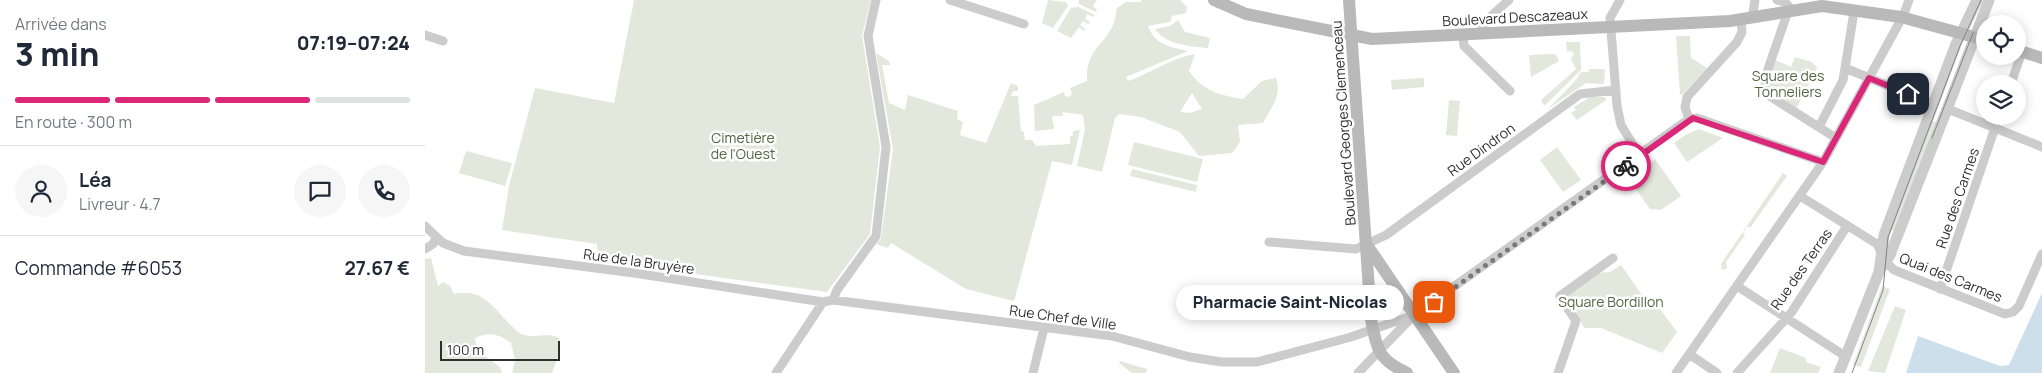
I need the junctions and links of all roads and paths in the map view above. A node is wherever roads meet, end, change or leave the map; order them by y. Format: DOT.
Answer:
graph roads {
  1 [pos="877,0"];
  2 [pos="950,0"];
  3 [pos="1214,0"];
  4 [pos="1349,0"];
  5 [pos="1509,0"];
  6 [pos="1620,0"];
  7 [pos="1755,0"];
  8 [pos="1777,0"];
  9 [pos="1909,0"];
  10 [pos="1977,0"];
  11 [pos="1989,0"];
  12 [pos="1790,10"];
  13 [pos="1985,15"];
  14 [pos="1901,17"];
  15 [pos="1853,18"];
  16 [pos="1746,19"];
  17 [pos="1024,24"];
  18 [pos="1611,27"];
  19 [pos="1961,33"];
  20 [pos="1479,34"];
  21 [pos="1463,35"];
  22 [pos="425,36"];
  23 [pos="1351,37"];
  24 [pos="1976,37"];
  25 [pos="443,41"];
  26 [pos="1976,47"];
  27 [pos="2026,53"];
  28 [pos="2042,58"];
  29 [pos="1845,68"];
  30 [pos="1869,78"];
  31 [pos="1616,90"];
  32 [pos="1510,91"];
  33 [pos="1933,104"];
  34 [pos="1948,109"];
  35 [pos="1689,119"];
  36 [pos="1996,125"];
  37 [pos="1819,127"];
  38 [pos="1995,128"];
  39 [pos="1836,138"];
  40 [pos="2042,147"];
  41 [pos="1640,156"];
  42 [pos="1823,162"];
  43 [pos="1800,196"];
  44 [pos="425,226"];
  45 [pos="1847,226"];
  46 [pos="439,240"];
  47 [pos="1269,242"];
  48 [pos="1367,244"];
  49 [pos="425,249"];
  50 [pos="2042,254"];
  51 [pos="1613,258"];
  52 [pos="1885,264"];
  53 [pos="1737,286"];
  54 [pos="1940,289"];
  55 [pos="833,300"];
  56 [pos="823,302"];
  57 [pos="1414,315"];
  58 [pos="1786,317"];
  59 [pos="1044,328"];
  60 [pos="1373,329"];
  61 [pos="1379,351"];
  62 [pos="1689,354"];
  63 [pos="1845,356"];
  64 [pos="776,373"];
  65 [pos="1033,373"];
  66 [pos="1358,373"];
  67 [pos="1407,373"];
  68 [pos="1454,373"];
  69 [pos="1558,373"];
  70 [pos="1676,373"];
  71 [pos="1717,373"];
  72 [pos="1737,373"];
  73 [pos="1839,373"];
  1 -- 55 [label="street"];
  2 -- 17 [label="street"];
  3 -- 23 [label="main road, Boulevard Descazeaux"];
  4 -- 23 [label="main road, Boulevard Georges Clemenceau"];
  5 -- 20 [label="street"];
  6 -- 18 [label="street"];
  7 -- 16 [label="street"];
  8 -- 12 [label="street"];
  9 -- 14 [label="street"];
  10 -- 19 [label="street"];
  11 -- 13 [label="street"];
  12 -- 14 [label="main road, Boulevard Descazeaux"];
  12 -- 16 [label="main road, Boulevard Descazeaux"];
  12 -- 37 [label="street"];
  14 -- 19 [label="main road, Boulevard Descazeaux"];
  14 -- 30 [label="street"];
  15 -- 29 [label="street"];
  16 -- 18 [label="main road, Boulevard Descazeaux"];
  16 -- 35 [label="street"];
  18 -- 20 [label="main road, Boulevard Descazeaux"];
  18 -- 31 [label="street"];
  19 -- 24 [label="main road, Boulevard Descazeaux"];
  19 -- 33 [label="street"];
  20 -- 21 [label="main road, Boulevard Descazeaux"];
  21 -- 23 [label="main road, Boulevard Descazeaux"];
  21 -- 32 [label="street"];
  22 -- 25 [label="street"];
  23 -- 48 [label="main road, Boulevard Georges Clemenceau"];
  26 -- 34 [label="street"];
  27 -- 28 [label="main road"];
  29 -- 30 [label="street"];
  29 -- 37 [label="street"];
  30 -- 33 [label="street"];
  30 -- 39 [label="street"];
  31 -- 41 [label="street"];
  31 -- 48 [label="street, Rue Dindron"];
  33 -- 52 [label="street"];
  34 -- 38 [label="street"];
  34 -- 52 [label="street"];
  35 -- 41 [label="street"];
  35 -- 42 [label="street"];
  36 -- 38 [label="street, Rue des Carmes"];
  37 -- 39 [label="street"];
  38 -- 40 [label="street"];
  38 -- 54 [label="street, Rue des Carmes"];
  39 -- 42 [label="street"];
  41 -- 57 [label="street"];
  42 -- 43 [label="street"];
  43 -- 45 [label="street, Quai des Carmes"];
  43 -- 53 [label="street"];
  44 -- 46 [label="street"];
  45 -- 52 [label="street, Quai des Carmes"];
  45 -- 58 [label="street, Rue des Terras"];
  46 -- 49 [label="street"];
  46 -- 56 [label="street, Rue de la Bruyère"];
  47 -- 48 [label="street, Rue Dindron"];
  48 -- 57 [label="main road"];
  48 -- 60 [label="main road, Boulevard Georges Clemenceau"];
  50 -- 54 [label="street, Quai des Carmes"];
  51 -- 69 [label="street"];
  52 -- 54 [label="street, Quai des Carmes"];
  52 -- 63 [label="street"];
  53 -- 58 [label="street"];
  53 -- 62 [label="street"];
  55 -- 56 [label="street, Rue de la Bruyère"];
  55 -- 59 [label="street, Rue Chef de Ville"];
  56 -- 64 [label="street"];
  57 -- 60 [label="street, Rue Chef de Ville"];
  57 -- 61 [label="street"];
  57 -- 68 [label="main road"];
  58 -- 63 [label="street"];
  58 -- 72 [label="street, Rue des Terras"];
  59 -- 60 [label="street, Rue Chef de Ville"];
  59 -- 65 [label="street"];
  60 -- 61 [label="main road, Boulevard Georges Clemenceau"];
  61 -- 66 [label="street"];
  61 -- 67 [label="main road"];
  62 -- 70 [label="street"];
  62 -- 71 [label="street"];
  63 -- 73 [label="street"];
}
